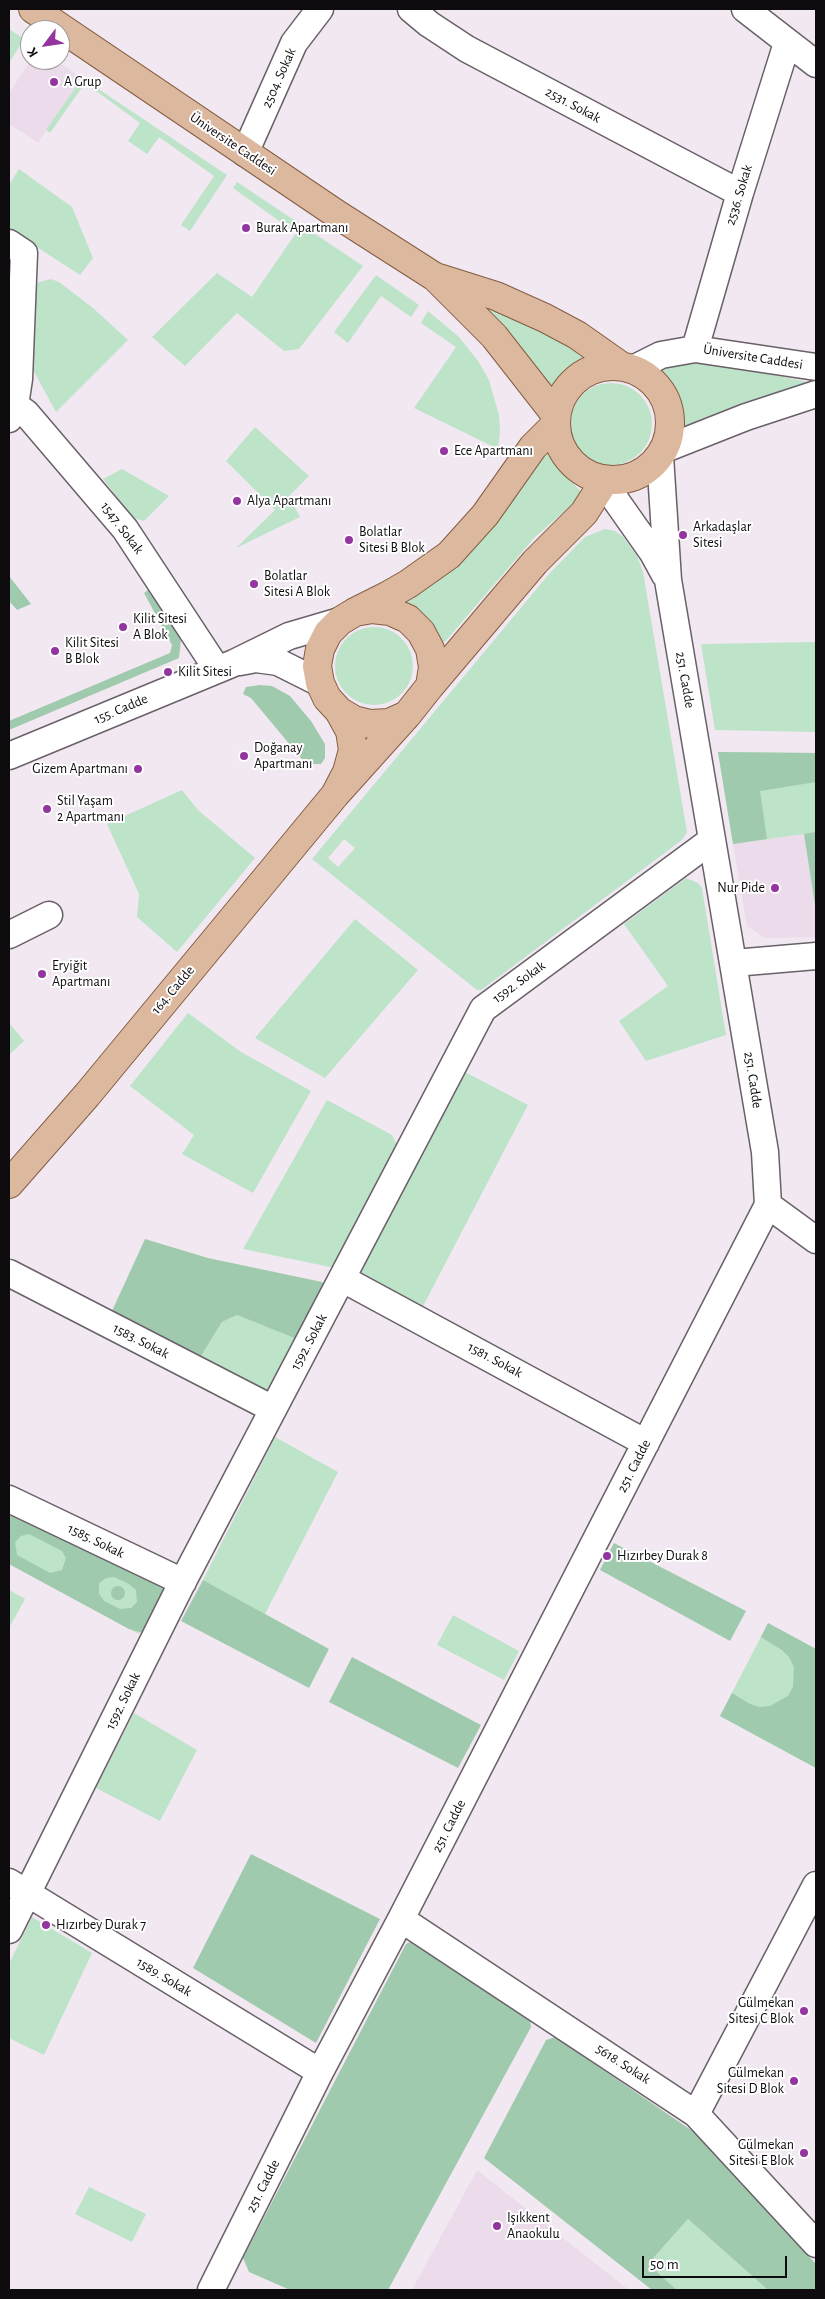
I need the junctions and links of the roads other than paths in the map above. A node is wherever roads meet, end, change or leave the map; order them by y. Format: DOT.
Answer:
graph roads {
  1 [pos="320,9"];
  2 [pos="412,9"];
  3 [pos="745,9"];
  4 [pos="44,12"];
  5 [pos="787,43"];
  6 [pos="816,64"];
  7 [pos="245,153"];
  8 [pos="740,193"];
  9 [pos="16,248"];
  10 [pos="435,277"];
  11 [pos="695,349"];
  12 [pos="816,367"];
  13 [pos="627,368"];
  14 [pos="816,394"];
  15 [pos="11,409"];
  16 [pos="555,419"];
  17 [pos="662,452"];
  18 [pos="608,480"];
  19 [pos="668,580"];
  20 [pos="347,616"];
  21 [pos="226,666"];
  22 [pos="320,683"];
  23 [pos="430,686"];
  24 [pos="339,711"];
  25 [pos="407,716"];
  26 [pos="9,756"];
  27 [pos="335,795"];
  28 [pos="712,840"];
  29 [pos="48,915"];
  30 [pos="9,935"];
  31 [pos="816,956"];
  32 [pos="734,963"];
  33 [pos="9,1184"];
  34 [pos="768,1205"];
  35 [pos="816,1240"];
  36 [pos="9,1273"];
  37 [pos="343,1279"];
  38 [pos="273,1410"];
  39 [pos="646,1443"];
  40 [pos="9,1499"];
  41 [pos="182,1582"];
  42 [pos="816,1885"];
  43 [pos="18,1887"];
  44 [pos="402,1919"];
  45 [pos="9,1930"];
  46 [pos="320,2072"];
  47 [pos="696,2114"];
  48 [pos="816,2244"];
  49 [pos="211,2290"];
  1 -- 7 [label="street, 2504. Sokak"];
  2 -- 8 [label="street, 2531. Sokak"];
  3 -- 5 [label="street"];
  4 -- 7 [label="main road, Üniversite Caddesi"];
  5 -- 6 [label="street"];
  5 -- 8 [label="street, 2536. Sokak"];
  7 -- 10 [label="main road, Üniversite Caddesi"];
  8 -- 11 [label="street, 2536. Sokak"];
  9 -- 15 [label="street"];
  10 -- 13 [label="main road, Üniversite Caddesi"];
  10 -- 16 [label="main road, Üniversite Caddesi"];
  11 -- 12 [label="street, Üniversite Caddesi"];
  11 -- 13 [label="street, Üniversite Caddesi"];
  13 -- 16 [label="main road"];
  13 -- 17 [label="main road"];
  14 -- 17 [label="street"];
  15 -- 21 [label="street, 1547. Sokak"];
  16 -- 18 [label="main road"];
  16 -- 20 [label="main road"];
  17 -- 18 [label="main road"];
  17 -- 19 [label="street, 251. Cadde"];
  18 -- 19 [label="street, 251. Cadde"];
  18 -- 23 [label="main road"];
  19 -- 28 [label="street, 251. Cadde"];
  20 -- 21 [label="street, 155. Cadde"];
  20 -- 22 [label="main road"];
  20 -- 23 [label="main road"];
  21 -- 22 [label="street, 155. Cadde"];
  21 -- 26 [label="street, 155. Cadde"];
  22 -- 24 [label="main road"];
  23 -- 25 [label="main road"];
  24 -- 25 [label="main road"];
  24 -- 27 [label="main road, 164. Cadde"];
  25 -- 27 [label="main road, 164. Cadde"];
  27 -- 33 [label="main road, 164. Cadde"];
  28 -- 32 [label="street, 251. Cadde"];
  28 -- 37 [label="street, 1592. Sokak"];
  29 -- 30 [label="street"];
  31 -- 32 [label="street"];
  32 -- 34 [label="street, 251. Cadde"];
  34 -- 35 [label="street"];
  34 -- 39 [label="street, 251. Cadde"];
  36 -- 38 [label="street, 1583. Sokak"];
  37 -- 38 [label="street, 1592. Sokak"];
  37 -- 39 [label="street, 1581. Sokak"];
  38 -- 41 [label="street, 1592. Sokak"];
  39 -- 44 [label="street, 251. Cadde"];
  40 -- 41 [label="street, 1585. Sokak"];
  41 -- 43 [label="street, 1592. Sokak"];
  42 -- 47 [label="street"];
  43 -- 45 [label="street, 1592. Sokak"];
  43 -- 46 [label="street, 1589. Sokak"];
  44 -- 46 [label="street, 251. Cadde"];
  44 -- 47 [label="street, 5618. Sokak"];
  46 -- 49 [label="street, 251. Cadde"];
  47 -- 48 [label="street, 5618. Sokak"];
}
